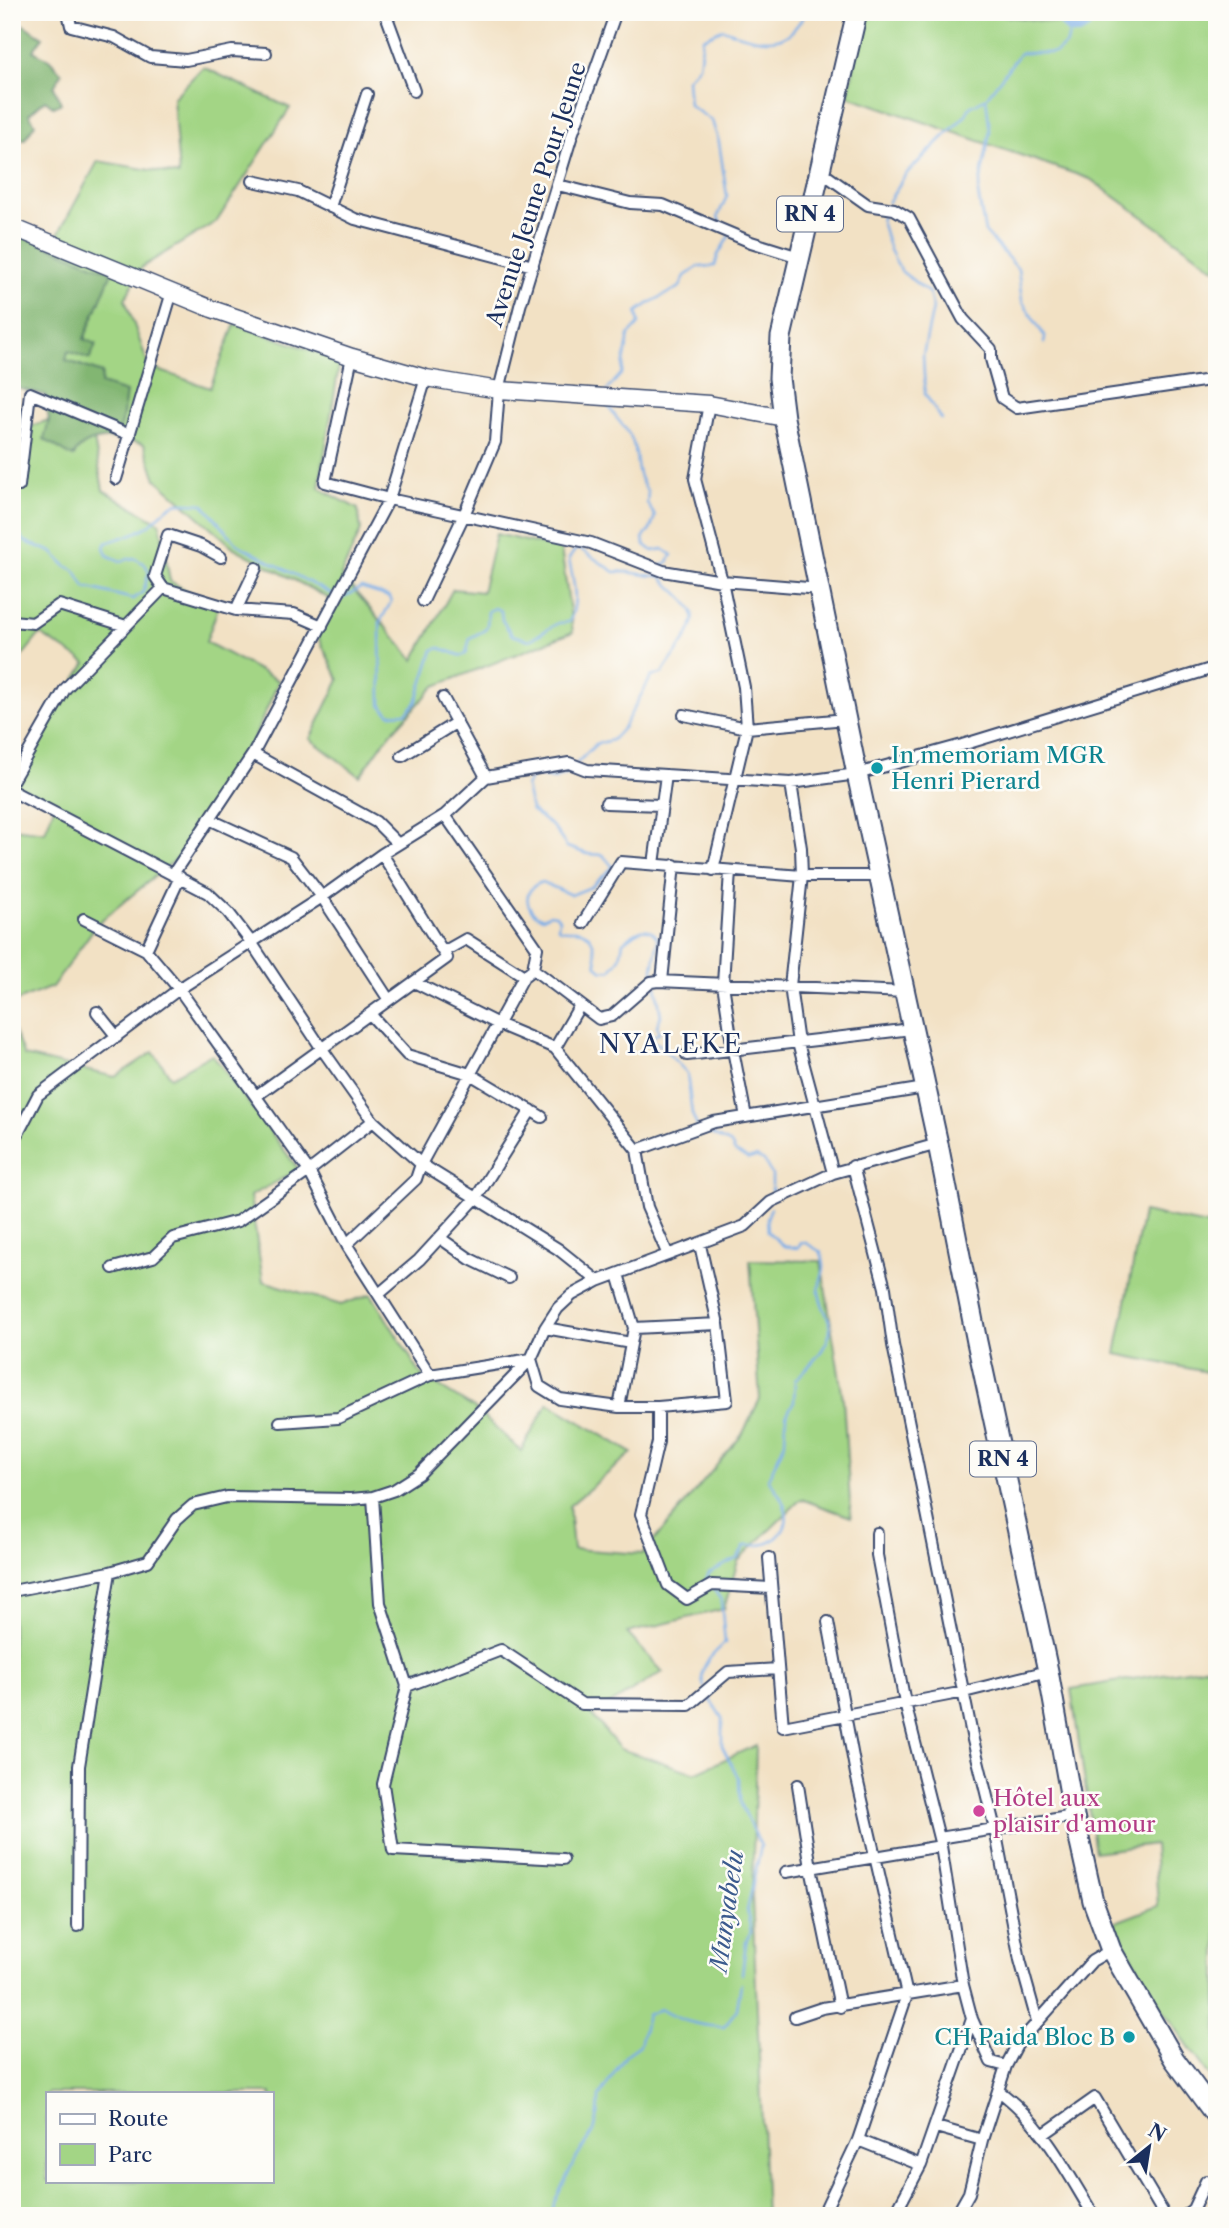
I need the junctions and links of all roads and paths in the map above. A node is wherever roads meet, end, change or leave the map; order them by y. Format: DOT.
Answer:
graph roads {
  1 [pos="68,12"];
  2 [pos="385,12"];
  3 [pos="616,12"];
  4 [pos="857,12"];
  5 [pos="265,53"];
  6 [pos="414,91"];
  7 [pos="367,94"];
  8 [pos="820,171"];
  9 [pos="253,181"];
  10 [pos="558,185"];
  11 [pos="330,207"];
  12 [pos="12,227"];
  13 [pos="799,257"];
  14 [pos="533,266"];
  15 [pos="172,292"];
  16 [pos="352,358"];
  17 [pos="426,378"];
  18 [pos="1217,379"];
  19 [pos="499,390"];
  20 [pos="709,404"];
  21 [pos="784,418"];
  22 [pos="130,435"];
  23 [pos="116,479"];
  24 [pos="19,486"];
  25 [pos="389,499"];
  26 [pos="464,515"];
  27 [pos="220,557"];
  28 [pos="256,568"];
  29 [pos="722,581"];
  30 [pos="163,588"];
  31 [pos="820,589"];
  32 [pos="423,601"];
  33 [pos="236,610"];
  34 [pos="12,621"];
  35 [pos="126,626"];
  36 [pos="322,626"];
  37 [pos="1217,667"];
  38 [pos="443,698"];
  39 [pos="684,715"];
  40 [pos="846,719"];
  41 [pos="457,722"];
  42 [pos="747,729"];
  43 [pos="253,754"];
  44 [pos="402,756"];
  45 [pos="857,774"];
  46 [pos="666,775"];
  47 [pos="486,777"];
  48 [pos="734,780"];
  49 [pos="12,781"];
  50 [pos="791,783"];
  51 [pos="12,791"];
  52 [pos="607,803"];
  53 [pos="662,806"];
  54 [pos="445,815"];
  55 [pos="209,819"];
  56 [pos="398,844"];
  57 [pos="382,854"];
  58 [pos="654,864"];
  59 [pos="674,865"];
  60 [pos="713,870"];
  61 [pos="730,872"];
  62 [pos="176,876"];
  63 [pos="802,876"];
  64 [pos="880,876"];
  65 [pos="322,897"];
  66 [pos="84,919"];
  67 [pos="583,923"];
  68 [pos="251,942"];
  69 [pos="146,950"];
  70 [pos="443,952"];
  71 [pos="529,972"];
  72 [pos="657,981"];
  73 [pos="414,982"];
  74 [pos="723,984"];
  75 [pos="790,986"];
  76 [pos="179,989"];
  77 [pos="905,992"];
  78 [pos="389,1000"];
  79 [pos="580,1005"];
  80 [pos="97,1012"];
  81 [pos="370,1014"];
  82 [pos="498,1024"];
  83 [pos="912,1029"];
  84 [pos="117,1037"];
  85 [pos="798,1043"];
  86 [pos="555,1048"];
  87 [pos="322,1049"];
  88 [pos="733,1050"];
  89 [pos="687,1055"];
  90 [pos="470,1074"];
  91 [pos="925,1088"];
  92 [pos="256,1096"];
  93 [pos="813,1105"];
  94 [pos="531,1110"];
  95 [pos="542,1117"];
  96 [pos="746,1117"];
  97 [pos="373,1121"];
  98 [pos="938,1144"];
  99 [pos="12,1145"];
  100 [pos="637,1150"];
  101 [pos="421,1164"];
  102 [pos="853,1166"];
  103 [pos="309,1171"];
  104 [pos="833,1173"];
  105 [pos="476,1198"];
  106 [pos="440,1238"];
  107 [pos="347,1244"];
  108 [pos="700,1245"];
  109 [pos="668,1255"];
  110 [pos="113,1268"];
  111 [pos="618,1274"];
  112 [pos="509,1278"];
  113 [pos="598,1281"];
  114 [pos="379,1294"];
  115 [pos="718,1324"];
  116 [pos="545,1328"];
  117 [pos="634,1328"];
  118 [pos="631,1343"];
  119 [pos="531,1359"];
  120 [pos="430,1375"];
  121 [pos="619,1408"];
  122 [pos="658,1408"];
  123 [pos="280,1422"];
  124 [pos="373,1497"];
  125 [pos="877,1533"];
  126 [pos="769,1558"];
  127 [pos="110,1572"];
  128 [pos="771,1588"];
  129 [pos="12,1591"];
  130 [pos="828,1622"];
  131 [pos="778,1669"];
  132 [pos="1048,1671"];
  133 [pos="407,1686"];
  134 [pos="964,1692"];
  135 [pos="905,1703"];
  136 [pos="844,1715"];
  137 [pos="798,1785"];
  138 [pos="1074,1816"];
  139 [pos="995,1829"];
  140 [pos="939,1842"];
  141 [pos="873,1858"];
  142 [pos="563,1859"];
  143 [pos="811,1868"];
  144 [pos="786,1872"];
  145 [pos="78,1926"];
  146 [pos="1111,1950"];
  147 [pos="963,1985"];
  148 [pos="907,1995"];
  149 [pos="840,2007"];
  150 [pos="795,2017"];
  151 [pos="972,2019"];
  152 [pos="1037,2021"];
  153 [pos="1006,2066"];
  154 [pos="999,2091"];
  155 [pos="1217,2117"];
  156 [pos="936,2127"];
  157 [pos="1044,2134"];
  158 [pos="858,2140"];
  159 [pos="982,2140"];
  160 [pos="921,2165"];
  161 [pos="1206,2180"];
  162 [pos="822,2216"];
  163 [pos="894,2216"];
  164 [pos="956,2216"];
  165 [pos="1094,2216"];
  166 [pos="1165,2216"];
  167 [pos="1184,2216"];
  1 -- 5 [label="street"];
  2 -- 6 [label="street"];
  3 -- 10 [label="street, Avenue Jeune Pour Jeune"];
  4 -- 8 [label="highway, RN 4"];
  7 -- 11 [label="street"];
  8 -- 13 [label="highway, RN 4"];
  8 -- 18 [label="street"];
  9 -- 11 [label="street"];
  10 -- 13 [label="street"];
  10 -- 14 [label="street, Avenue Jeune Pour Jeune"];
  11 -- 14 [label="street"];
  12 -- 15 [label="street"];
  13 -- 21 [label="highway, RN 4"];
  14 -- 19 [label="street, Avenue Jeune Pour Jeune"];
  15 -- 16 [label="street"];
  15 -- 22 [label="street"];
  16 -- 17 [label="street"];
  16 -- 25 [label="street"];
  17 -- 19 [label="street"];
  17 -- 25 [label="street"];
  19 -- 20 [label="street"];
  19 -- 26 [label="street, Avenue Jeune Pour Jeune"];
  20 -- 21 [label="street"];
  20 -- 29 [label="street"];
  21 -- 31 [label="highway, RN 4"];
  22 -- 23 [label="street"];
  22 -- 24 [label="street"];
  25 -- 26 [label="street"];
  25 -- 36 [label="street"];
  26 -- 29 [label="street"];
  26 -- 32 [label="street, Avenue Jeune Pour Jeune"];
  27 -- 30 [label="street"];
  28 -- 33 [label="street"];
  29 -- 31 [label="street"];
  29 -- 42 [label="street"];
  30 -- 33 [label="street"];
  30 -- 35 [label="street"];
  31 -- 40 [label="highway, RN 4"];
  33 -- 36 [label="street"];
  34 -- 35 [label="street"];
  35 -- 49 [label="street"];
  36 -- 43 [label="street"];
  37 -- 45 [label="street"];
  38 -- 41 [label="street"];
  39 -- 42 [label="street"];
  40 -- 42 [label="street"];
  40 -- 45 [label="highway, RN 4"];
  41 -- 44 [label="street"];
  41 -- 47 [label="street"];
  42 -- 48 [label="street"];
  43 -- 55 [label="street"];
  43 -- 56 [label="street"];
  45 -- 50 [label="street"];
  45 -- 64 [label="highway, RN 4"];
  46 -- 47 [label="street"];
  46 -- 48 [label="street"];
  46 -- 53 [label="street"];
  47 -- 54 [label="street"];
  48 -- 50 [label="street"];
  48 -- 60 [label="street"];
  50 -- 63 [label="street"];
  51 -- 62 [label="street"];
  52 -- 53 [label="street"];
  53 -- 58 [label="street"];
  54 -- 56 [label="street"];
  54 -- 71 [label="street"];
  55 -- 62 [label="street"];
  55 -- 65 [label="street"];
  56 -- 57 [label="street"];
  57 -- 65 [label="street"];
  57 -- 70 [label="street"];
  58 -- 59 [label="street"];
  58 -- 67 [label="street"];
  59 -- 60 [label="street"];
  59 -- 72 [label="street"];
  60 -- 61 [label="street"];
  61 -- 63 [label="street"];
  61 -- 74 [label="street"];
  62 -- 68 [label="street"];
  62 -- 69 [label="street"];
  63 -- 64 [label="street"];
  63 -- 75 [label="street"];
  64 -- 77 [label="highway, RN 4"];
  65 -- 68 [label="street"];
  65 -- 78 [label="street"];
  66 -- 69 [label="street"];
  68 -- 76 [label="street"];
  68 -- 87 [label="street"];
  69 -- 76 [label="street"];
  70 -- 71 [label="street"];
  70 -- 73 [label="street"];
  71 -- 79 [label="street"];
  71 -- 82 [label="street"];
  72 -- 74 [label="street"];
  72 -- 79 [label="street"];
  73 -- 78 [label="street"];
  73 -- 82 [label="street"];
  74 -- 75 [label="street"];
  74 -- 88 [label="street"];
  75 -- 77 [label="street"];
  75 -- 85 [label="street"];
  76 -- 84 [label="street"];
  76 -- 92 [label="street"];
  77 -- 83 [label="highway, RN 4"];
  78 -- 81 [label="street"];
  79 -- 86 [label="street"];
  80 -- 84 [label="street"];
  81 -- 87 [label="street"];
  81 -- 90 [label="street"];
  82 -- 86 [label="street"];
  82 -- 90 [label="street"];
  83 -- 85 [label="street"];
  83 -- 91 [label="highway, RN 4"];
  84 -- 99 [label="street"];
  85 -- 88 [label="street"];
  85 -- 93 [label="street"];
  86 -- 100 [label="street"];
  87 -- 92 [label="street"];
  87 -- 97 [label="street"];
  88 -- 89 [label="street"];
  88 -- 96 [label="street"];
  90 -- 94 [label="street"];
  90 -- 101 [label="street"];
  91 -- 93 [label="street"];
  91 -- 98 [label="highway, RN 4"];
  92 -- 103 [label="street"];
  93 -- 96 [label="street"];
  93 -- 104 [label="street"];
  94 -- 95 [label="street"];
  94 -- 105 [label="street"];
  96 -- 100 [label="street"];
  97 -- 101 [label="street"];
  97 -- 103 [label="street"];
  98 -- 102 [label="street"];
  98 -- 132 [label="highway, RN 4"];
  100 -- 109 [label="street"];
  101 -- 105 [label="street"];
  101 -- 107 [label="street"];
  102 -- 104 [label="street"];
  102 -- 134 [label="street"];
  103 -- 107 [label="street"];
  103 -- 110 [label="street"];
  104 -- 108 [label="street"];
  105 -- 106 [label="street"];
  105 -- 113 [label="street"];
  106 -- 112 [label="street"];
  106 -- 114 [label="street"];
  107 -- 114 [label="street"];
  108 -- 109 [label="street"];
  108 -- 115 [label="street"];
  109 -- 111 [label="street"];
  111 -- 113 [label="street"];
  111 -- 117 [label="street"];
  113 -- 116 [label="street"];
  114 -- 120 [label="street"];
  115 -- 117 [label="street"];
  115 -- 122 [label="street"];
  116 -- 118 [label="street"];
  116 -- 119 [label="street"];
  117 -- 118 [label="street"];
  118 -- 121 [label="street"];
  119 -- 120 [label="street"];
  119 -- 121 [label="street"];
  119 -- 124 [label="street"];
  120 -- 123 [label="street"];
  121 -- 122 [label="street"];
  122 -- 128 [label="street"];
  124 -- 127 [label="street"];
  124 -- 133 [label="street"];
  125 -- 135 [label="street"];
  126 -- 128 [label="street"];
  127 -- 129 [label="street"];
  127 -- 145 [label="street"];
  128 -- 131 [label="street"];
  130 -- 136 [label="street"];
  131 -- 133 [label="street"];
  131 -- 136 [label="street"];
  132 -- 134 [label="street"];
  132 -- 138 [label="highway, RN 4"];
  133 -- 142 [label="street"];
  134 -- 135 [label="street"];
  134 -- 139 [label="street"];
  135 -- 136 [label="street"];
  135 -- 140 [label="street"];
  136 -- 141 [label="street"];
  137 -- 143 [label="street"];
  138 -- 139 [label="street"];
  138 -- 146 [label="highway, RN 4"];
  139 -- 140 [label="street"];
  139 -- 152 [label="street"];
  140 -- 141 [label="street"];
  140 -- 147 [label="street"];
  141 -- 143 [label="street"];
  141 -- 148 [label="street"];
  143 -- 144 [label="street"];
  143 -- 149 [label="street"];
  146 -- 152 [label="street"];
  146 -- 155 [label="highway, RN 4"];
  147 -- 148 [label="street"];
  147 -- 151 [label="street"];
  148 -- 149 [label="street"];
  148 -- 158 [label="street"];
  149 -- 150 [label="street"];
  151 -- 153 [label="street"];
  151 -- 156 [label="street"];
  152 -- 153 [label="street"];
  153 -- 154 [label="street"];
  154 -- 157 [label="street"];
  154 -- 159 [label="street"];
  156 -- 159 [label="street"];
  156 -- 160 [label="street"];
  157 -- 165 [label="street"];
  157 -- 166 [label="street"];
  158 -- 160 [label="street"];
  158 -- 162 [label="street"];
  159 -- 164 [label="street"];
  160 -- 163 [label="street"];
  161 -- 167 [label="street"];
}
